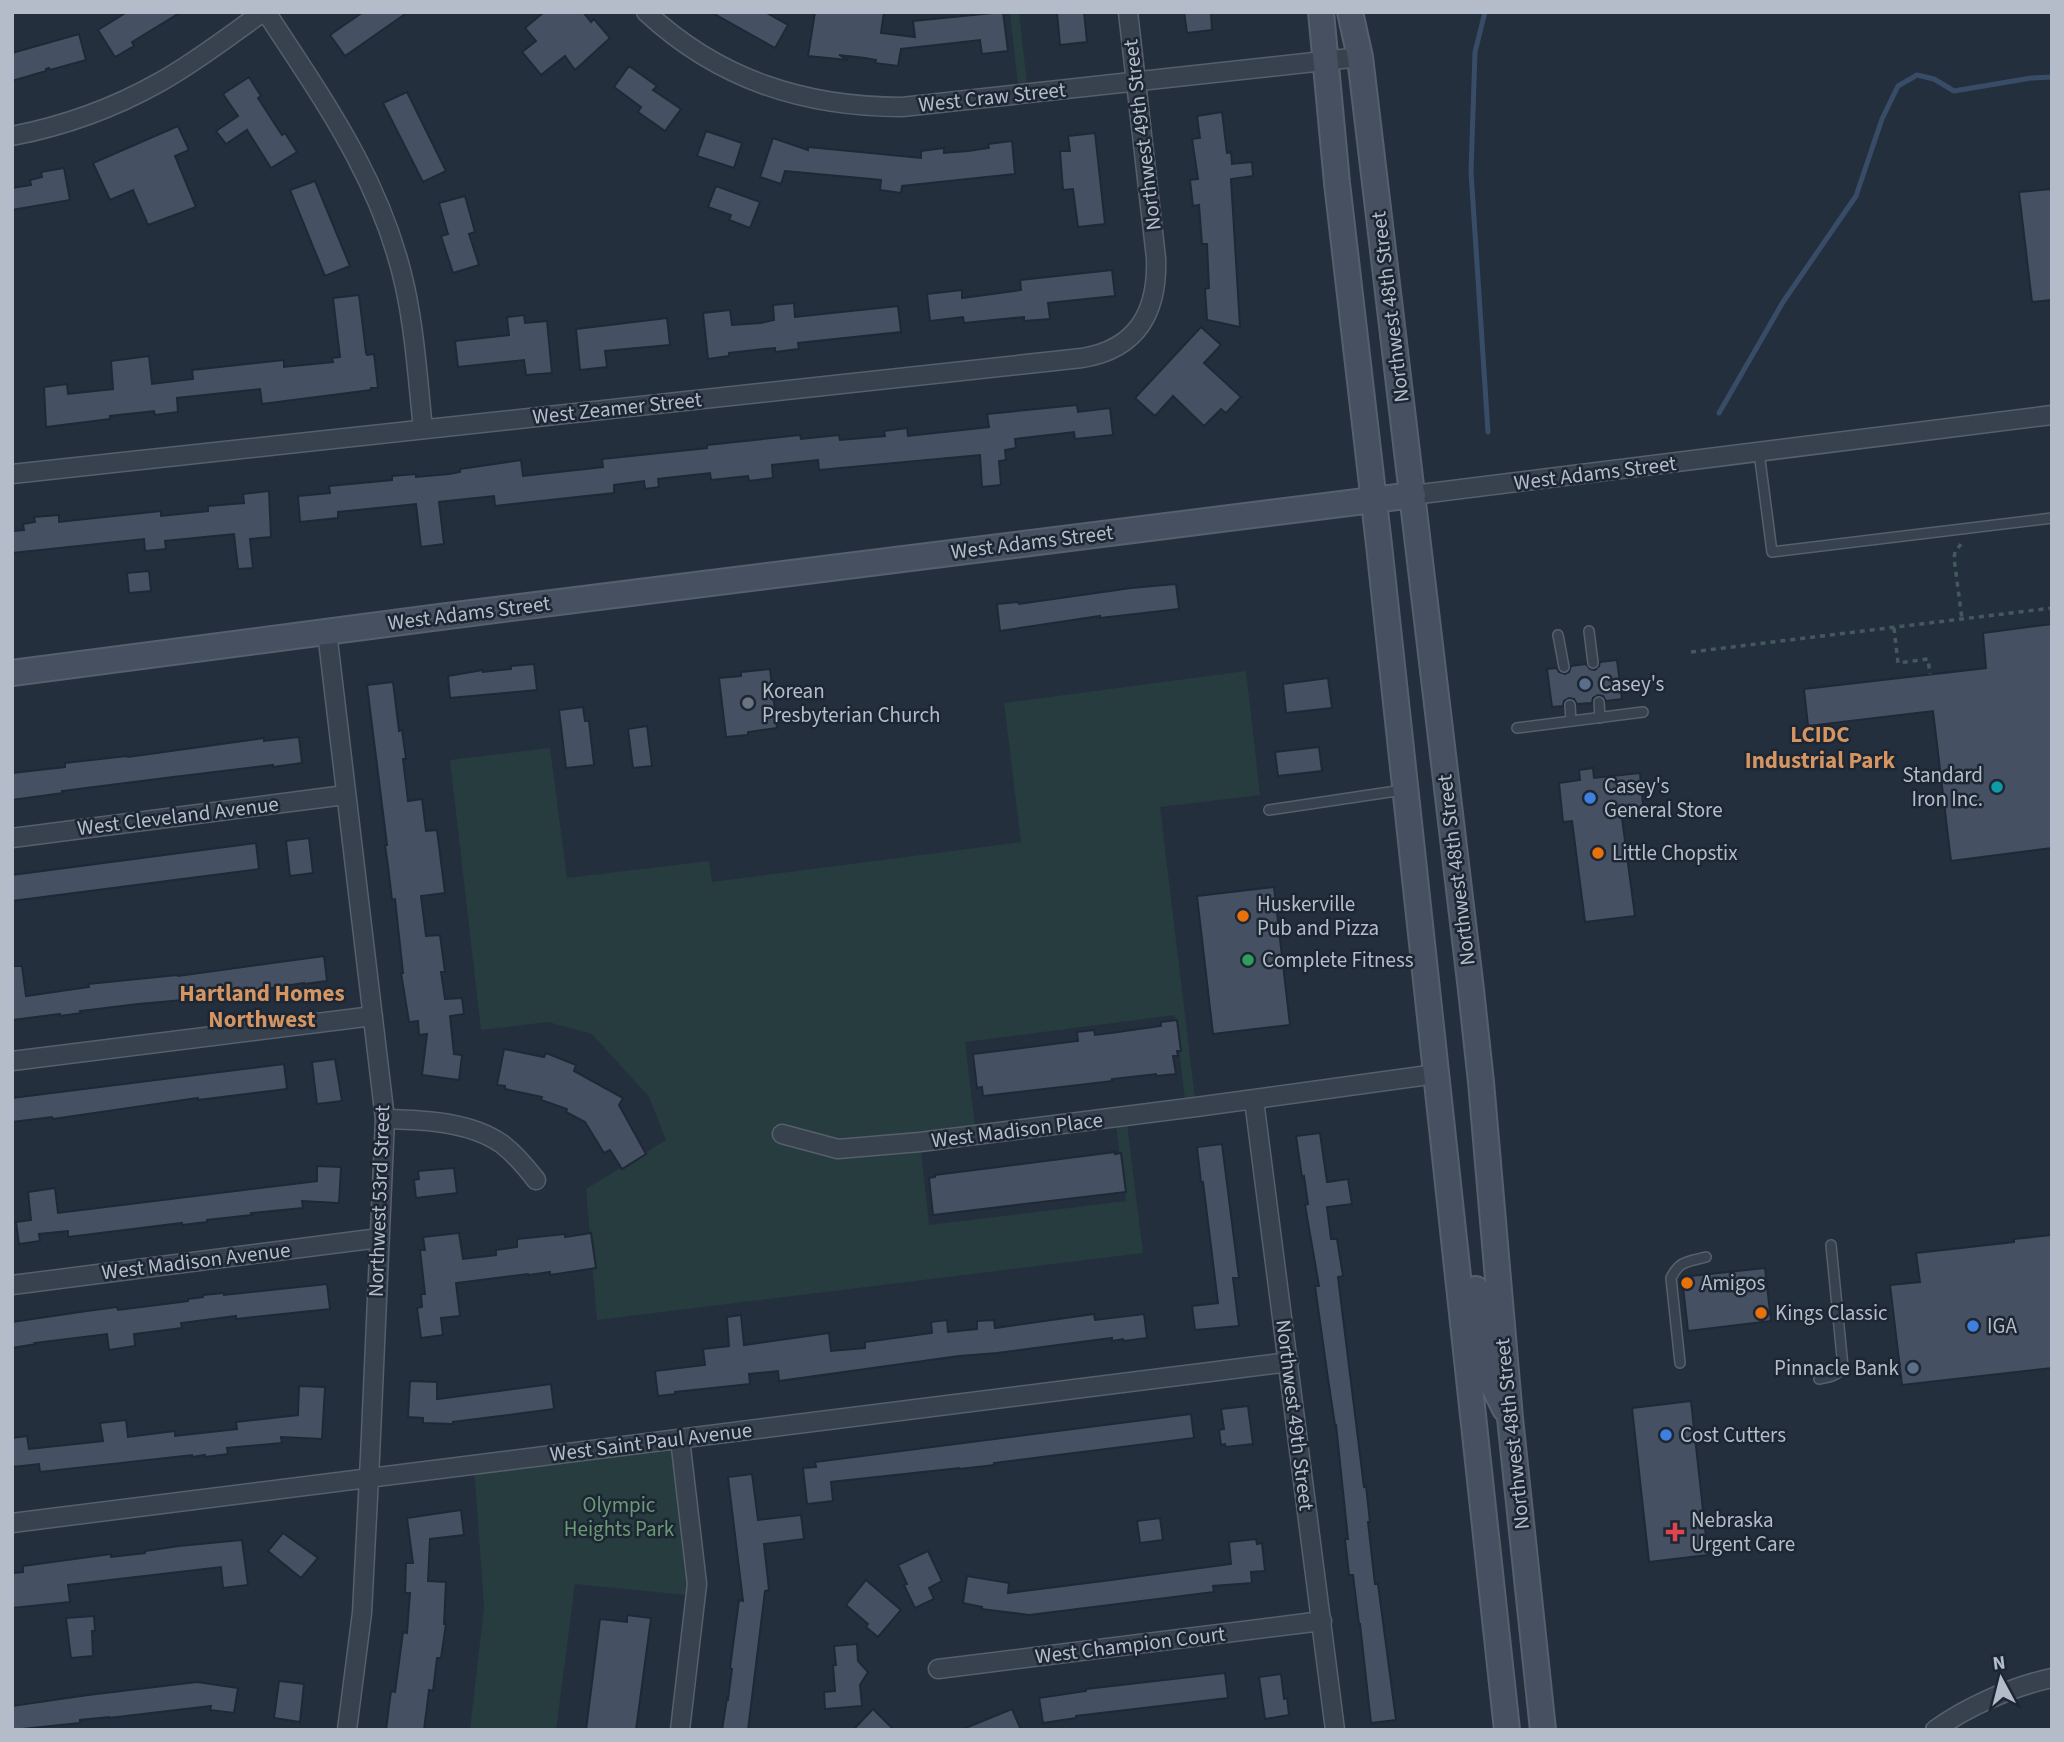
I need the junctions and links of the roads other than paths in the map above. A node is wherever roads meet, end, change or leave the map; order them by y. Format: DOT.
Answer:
graph roads {
  1 [pos="265,12"];
  2 [pos="646,12"];
  3 [pos="1128,12"];
  4 [pos="1321,12"];
  5 [pos="1350,12"];
  6 [pos="1360,57"];
  7 [pos="1326,60"];
  8 [pos="1136,81"];
  9 [pos="12,135"];
  10 [pos="1156,258"];
  11 [pos="2052,415"];
  12 [pos="423,429"];
  13 [pos="1759,452"];
  14 [pos="12,474"];
  15 [pos="1413,495"];
  16 [pos="1374,499"];
  17 [pos="2052,518"];
  18 [pos="1589,631"];
  19 [pos="327,632"];
  20 [pos="1558,635"];
  21 [pos="1594,663"];
  22 [pos="1564,667"];
  23 [pos="12,673"];
  24 [pos="1599,702"];
  25 [pos="1570,705"];
  26 [pos="1643,712"];
  27 [pos="1600,718"];
  28 [pos="1571,721"];
  29 [pos="1517,728"];
  30 [pos="1405,790"];
  31 [pos="345,795"];
  32 [pos="1269,810"];
  33 [pos="12,838"];
  34 [pos="373,1016"];
  35 [pos="12,1061"];
  36 [pos="1436,1074"];
  37 [pos="1254,1100"];
  38 [pos="385,1119"];
  39 [pos="782,1134"];
  40 [pos="536,1180"];
  41 [pos="379,1238"];
  42 [pos="1830,1245"];
  43 [pos="1706,1258"];
  44 [pos="12,1285"];
  45 [pos="1289,1362"];
  46 [pos="1680,1363"];
  47 [pos="1819,1379"];
  48 [pos="1510,1418"];
  49 [pos="680,1438"];
  50 [pos="369,1477"];
  51 [pos="12,1523"];
  52 [pos="1322,1621"];
  53 [pos="938,1669"];
  54 [pos="2052,1678"];
  55 [pos="348,1730"];
  56 [pos="680,1730"];
  57 [pos="1335,1730"];
  58 [pos="1507,1730"];
  59 [pos="1543,1730"];
  60 [pos="1935,1730"];
  1 -- 9 [label="street"];
  1 -- 12 [label="street"];
  2 -- 8 [label="street, West Craw Street"];
  3 -- 8 [label="street, Northwest 49th Street"];
  4 -- 7 [label="main road, Northwest 48th Street"];
  5 -- 6 [label="main road, Northwest 48th Street"];
  6 -- 7 [label="street, West Craw Street"];
  6 -- 15 [label="main road, Northwest 48th Street"];
  7 -- 8 [label="street, West Craw Street"];
  7 -- 16 [label="main road, Northwest 48th Street"];
  8 -- 10 [label="street, Northwest 49th Street"];
  10 -- 12 [label="street, West Zeamer Street"];
  11 -- 13 [label="street, West Adams Street"];
  12 -- 14 [label="street, West Zeamer Street"];
  13 -- 15 [label="street, West Adams Street"];
  13 -- 17 [label="lane"];
  15 -- 16 [label="main road, West Adams Street"];
  15 -- 48 [label="main road, Northwest 48th Street"];
  16 -- 19 [label="main road, West Adams Street"];
  16 -- 30 [label="main road, Northwest 48th Street"];
  18 -- 21 [label="lane"];
  19 -- 23 [label="main road, West Adams Street"];
  19 -- 31 [label="street, Northwest 53rd Street"];
  20 -- 22 [label="lane"];
  24 -- 27 [label="lane"];
  25 -- 28 [label="lane"];
  26 -- 27 [label="lane"];
  27 -- 28 [label="lane"];
  28 -- 29 [label="lane"];
  30 -- 32 [label="lane"];
  30 -- 36 [label="main road, Northwest 48th Street"];
  31 -- 33 [label="street, West Cleveland Avenue"];
  31 -- 34 [label="street, Northwest 53rd Street"];
  34 -- 35 [label="street"];
  34 -- 38 [label="street, Northwest 53rd Street"];
  36 -- 37 [label="street"];
  36 -- 48 [label="main road"];
  36 -- 58 [label="main road, Northwest 48th Street"];
  37 -- 39 [label="street, West Madison Place"];
  37 -- 45 [label="street, Northwest 49th Street"];
  38 -- 40 [label="street"];
  38 -- 41 [label="street, Northwest 53rd Street"];
  41 -- 44 [label="street, West Madison Avenue"];
  41 -- 50 [label="street, Northwest 53rd Street"];
  42 -- 47 [label="lane"];
  43 -- 46 [label="lane"];
  45 -- 49 [label="street, West Saint Paul Avenue"];
  45 -- 52 [label="street, Northwest 49th Street"];
  48 -- 59 [label="main road, Northwest 48th Street"];
  49 -- 50 [label="street, West Saint Paul Avenue"];
  49 -- 56 [label="street"];
  50 -- 51 [label="street, West Saint Paul Avenue"];
  50 -- 55 [label="street, Northwest 53rd Street"];
  52 -- 53 [label="street, West Champion Court"];
  52 -- 57 [label="street, Northwest 49th Street"];
  54 -- 60 [label="street"];
}
